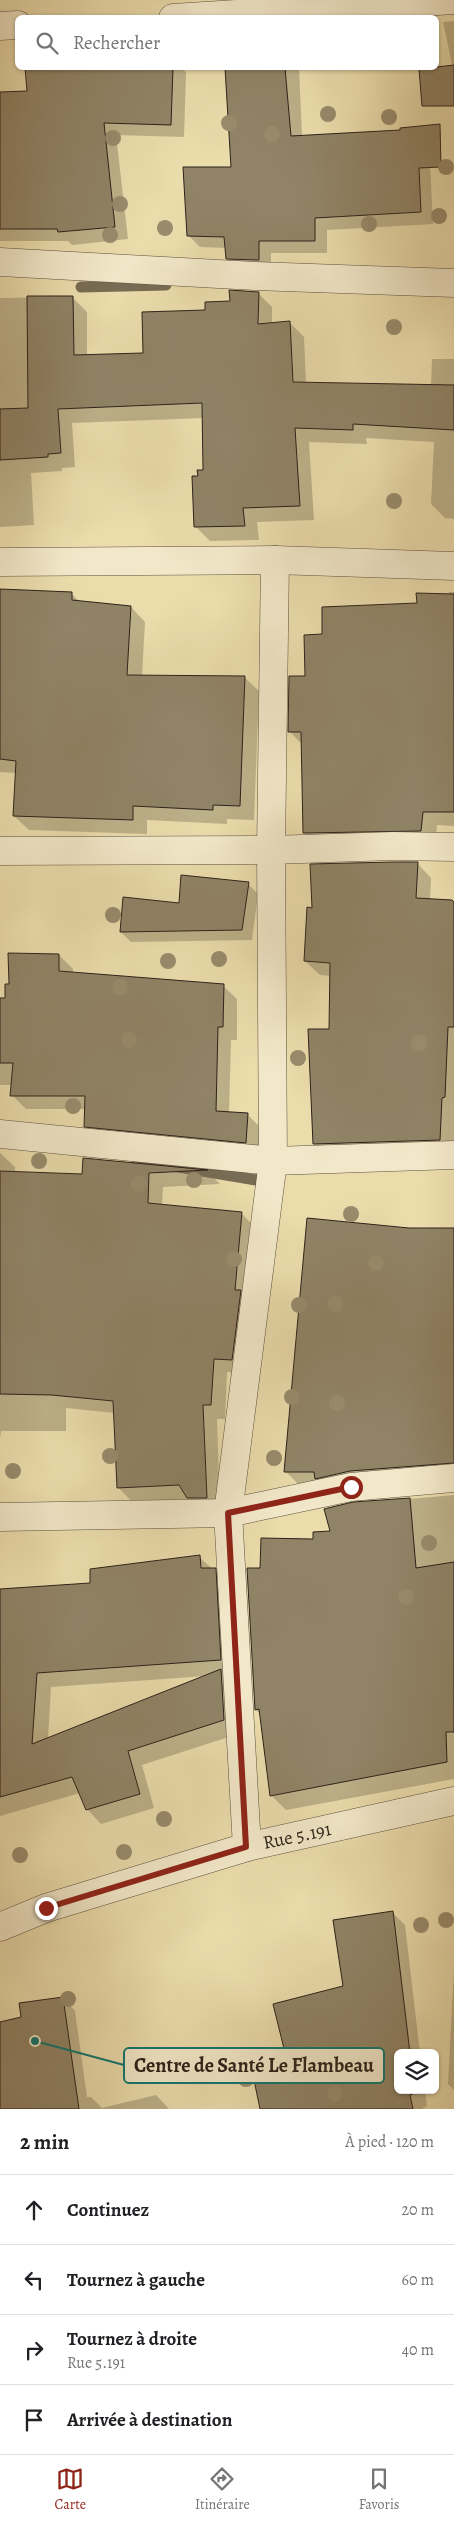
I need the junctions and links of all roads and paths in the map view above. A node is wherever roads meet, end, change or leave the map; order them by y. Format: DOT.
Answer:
graph roads {
  1 [pos="454,0"];
  2 [pos="298,6"];
  3 [pos="204,15"];
  4 [pos="15,25"];
  5 [pos="0,26"];
  6 [pos="0,262"];
  7 [pos="454,283"];
  8 [pos="275,560"];
  9 [pos="0,562"];
  10 [pos="454,566"];
  11 [pos="454,847"];
  12 [pos="271,850"];
  13 [pos="0,851"];
  14 [pos="0,1134"];
  15 [pos="454,1155"];
  16 [pos="273,1161"];
  17 [pos="454,1478"];
  18 [pos="228,1513"];
  19 [pos="0,1518"];
  20 [pos="454,1801"];
  21 [pos="246,1847"];
  22 [pos="0,1927"];
  1 -- 2 [label="street"];
  2 -- 3 [label="street"];
  4 -- 5 [label="street"];
  6 -- 7 [label="street"];
  8 -- 9 [label="street"];
  8 -- 10 [label="street"];
  8 -- 12 [label="street"];
  11 -- 12 [label="street"];
  12 -- 13 [label="street"];
  12 -- 16 [label="street"];
  14 -- 16 [label="street"];
  15 -- 16 [label="street"];
  16 -- 18 [label="street"];
  17 -- 18 [label="street"];
  18 -- 19 [label="street"];
  18 -- 21 [label="street"];
  20 -- 21 [label="street, Rue 5.191"];
  21 -- 22 [label="street, Rue 5.191"];
}
